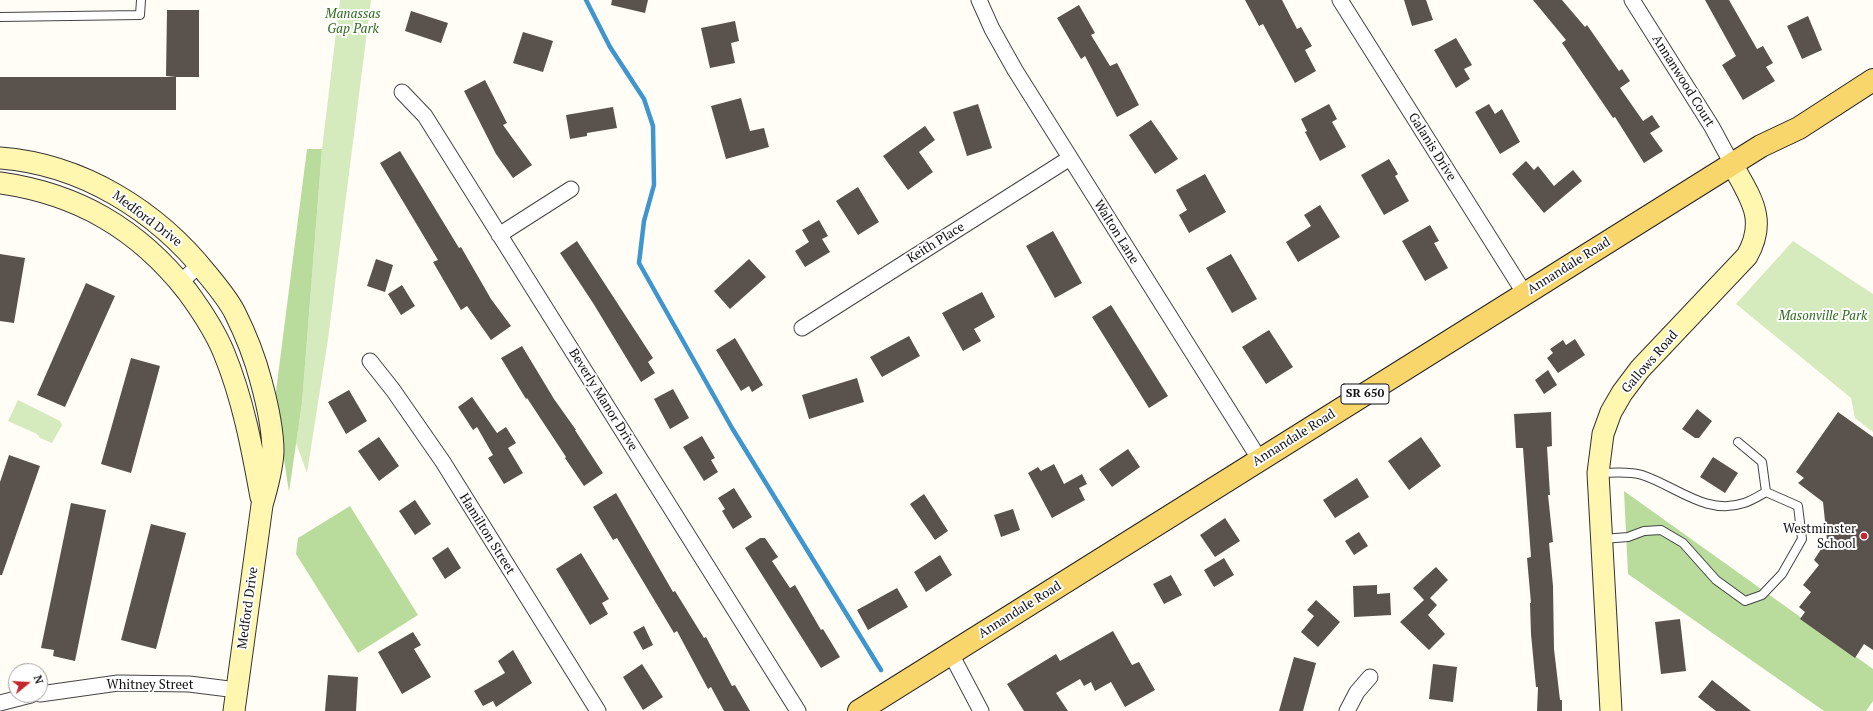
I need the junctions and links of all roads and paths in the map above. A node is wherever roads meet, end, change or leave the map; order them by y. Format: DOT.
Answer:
graph roads {
  1 [pos="141,0"];
  2 [pos="979,0"];
  3 [pos="1340,0"];
  4 [pos="1632,0"];
  5 [pos="0,17"];
  6 [pos="1873,80"];
  7 [pos="402,92"];
  8 [pos="0,158"];
  9 [pos="1070,158"];
  10 [pos="1732,164"];
  11 [pos="0,183"];
  12 [pos="571,189"];
  13 [pos="499,235"];
  14 [pos="200,264"];
  15 [pos="180,283"];
  16 [pos="1525,294"];
  17 [pos="802,328"];
  18 [pos="370,361"];
  19 [pos="1738,442"];
  20 [pos="1260,460"];
  21 [pos="1598,473"];
  22 [pos="1766,492"];
  23 [pos="262,505"];
  24 [pos="1601,539"];
  25 [pos="951,654"];
  26 [pos="1370,677"];
  27 [pos="237,690"];
  28 [pos="48,693"];
  29 [pos="234,711"];
  30 [pos="598,711"];
  31 [pos="798,711"];
  32 [pos="859,711"];
  33 [pos="982,711"];
  34 [pos="1347,711"];
  35 [pos="1612,711"];
  1 -- 5 [label="lane"];
  2 -- 9 [label="street, Walton Lane"];
  3 -- 16 [label="street, Galanis Drive"];
  4 -- 10 [label="street, Annanwood Court"];
  6 -- 10 [label="main road, Annandale Road / SR 650"];
  7 -- 13 [label="street, Beverly Manor Drive"];
  8 -- 14 [label="street, Medford Drive"];
  9 -- 17 [label="street, Keith Place"];
  9 -- 20 [label="street, Walton Lane"];
  10 -- 16 [label="main road, Annandale Road / SR 650"];
  10 -- 21 [label="street, Gallows Road"];
  11 -- 15 [label="street, Medford Drive"];
  12 -- 13 [label="street"];
  13 -- 31 [label="street, Beverly Manor Drive"];
  14 -- 15 [label="street"];
  14 -- 23 [label="street, Medford Drive"];
  15 -- 23 [label="street, Medford Drive"];
  16 -- 20 [label="main road, Annandale Road / SR 650"];
  18 -- 30 [label="street, Hamilton Street"];
  19 -- 22 [label="lane"];
  20 -- 25 [label="main road, Annandale Road / SR 650"];
  21 -- 22 [label="lane"];
  21 -- 24 [label="street, Gallows Road"];
  22 -- 24 [label="lane"];
  23 -- 27 [label="street, Medford Drive"];
  24 -- 35 [label="street, Gallows Road"];
  25 -- 32 [label="main road, Annandale Road / SR 650"];
  25 -- 33 [label="street"];
  26 -- 34 [label="street"];
  27 -- 28 [label="street, Whitney Street"];
  27 -- 29 [label="street, Medford Drive"];
}
